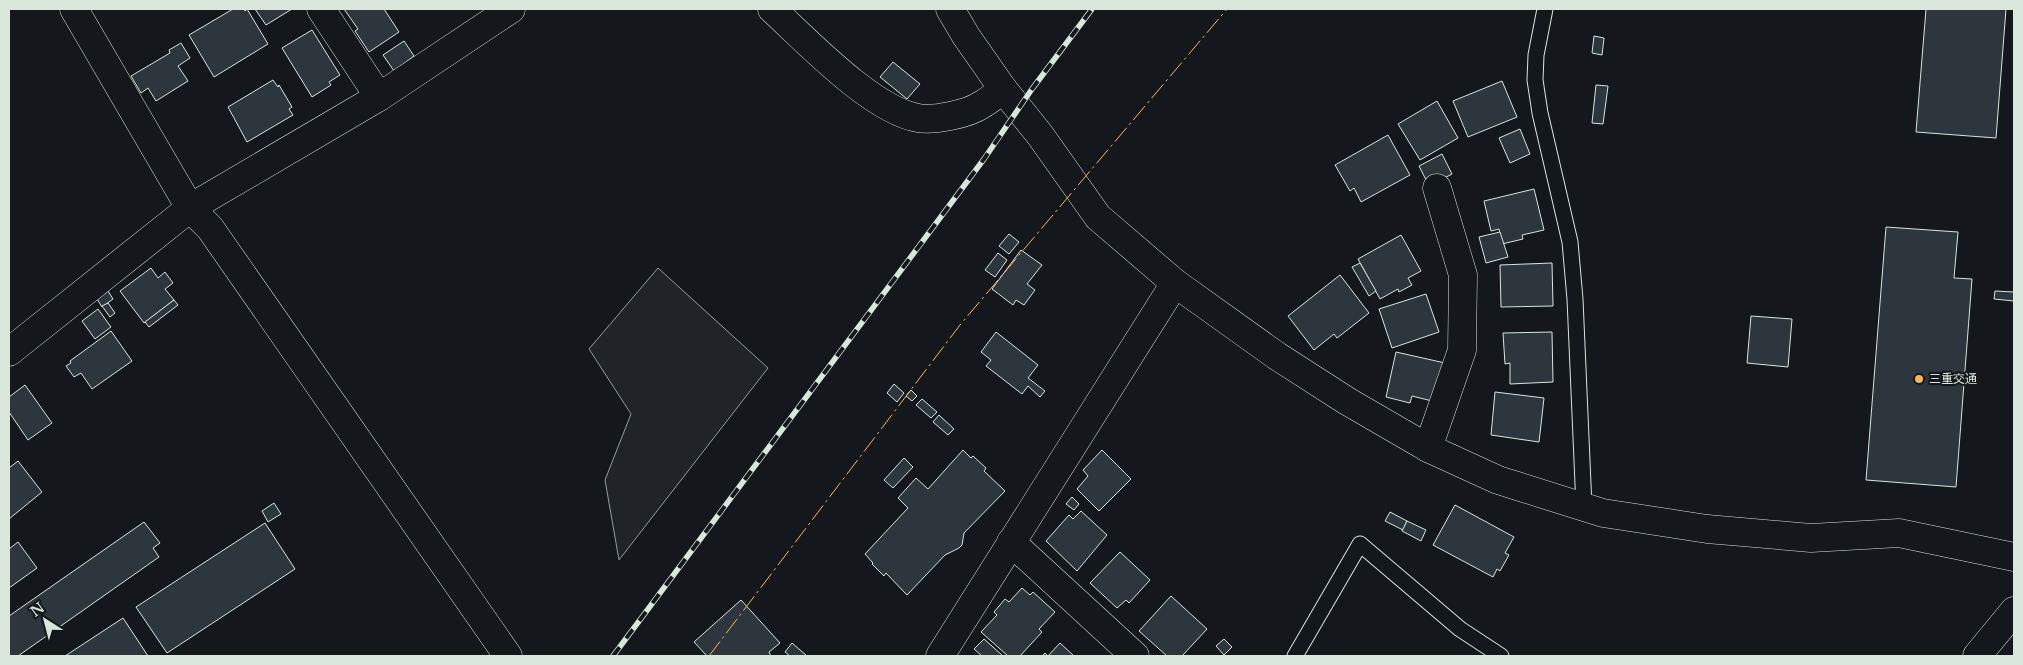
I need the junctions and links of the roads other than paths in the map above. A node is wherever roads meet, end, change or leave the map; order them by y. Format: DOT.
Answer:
graph roads {
  1 [pos="74,9"];
  2 [pos="321,9"];
  3 [pos="511,9"];
  4 [pos="772,9"];
  5 [pos="950,9"];
  6 [pos="1545,9"];
  7 [pos="1002,89"];
  8 [pos="379,97"];
  9 [pos="1437,188"];
  10 [pos="190,208"];
  11 [pos="1174,283"];
  12 [pos="9,352"];
  13 [pos="1428,448"];
  14 [pos="1584,507"];
  15 [pos="1011,542"];
  16 [pos="2014,557"];
  17 [pos="2014,611"];
  18 [pos="508,656"];
  19 [pos="940,656"];
  20 [pos="1135,656"];
  21 [pos="1295,656"];
  22 [pos="1500,656"];
  23 [pos="1977,656"];
  1 -- 10 [label="street"];
  2 -- 8 [label="street"];
  3 -- 8 [label="street"];
  4 -- 7 [label="street"];
  5 -- 7 [label="street"];
  6 -- 14 [label="lane"];
  7 -- 11 [label="street"];
  8 -- 10 [label="street"];
  9 -- 13 [label="street"];
  10 -- 12 [label="street"];
  10 -- 18 [label="street"];
  11 -- 13 [label="street"];
  11 -- 15 [label="street"];
  13 -- 14 [label="street"];
  14 -- 16 [label="street"];
  15 -- 19 [label="street"];
  15 -- 20 [label="street"];
  17 -- 23 [label="street"];
  21 -- 22 [label="lane"];
}
